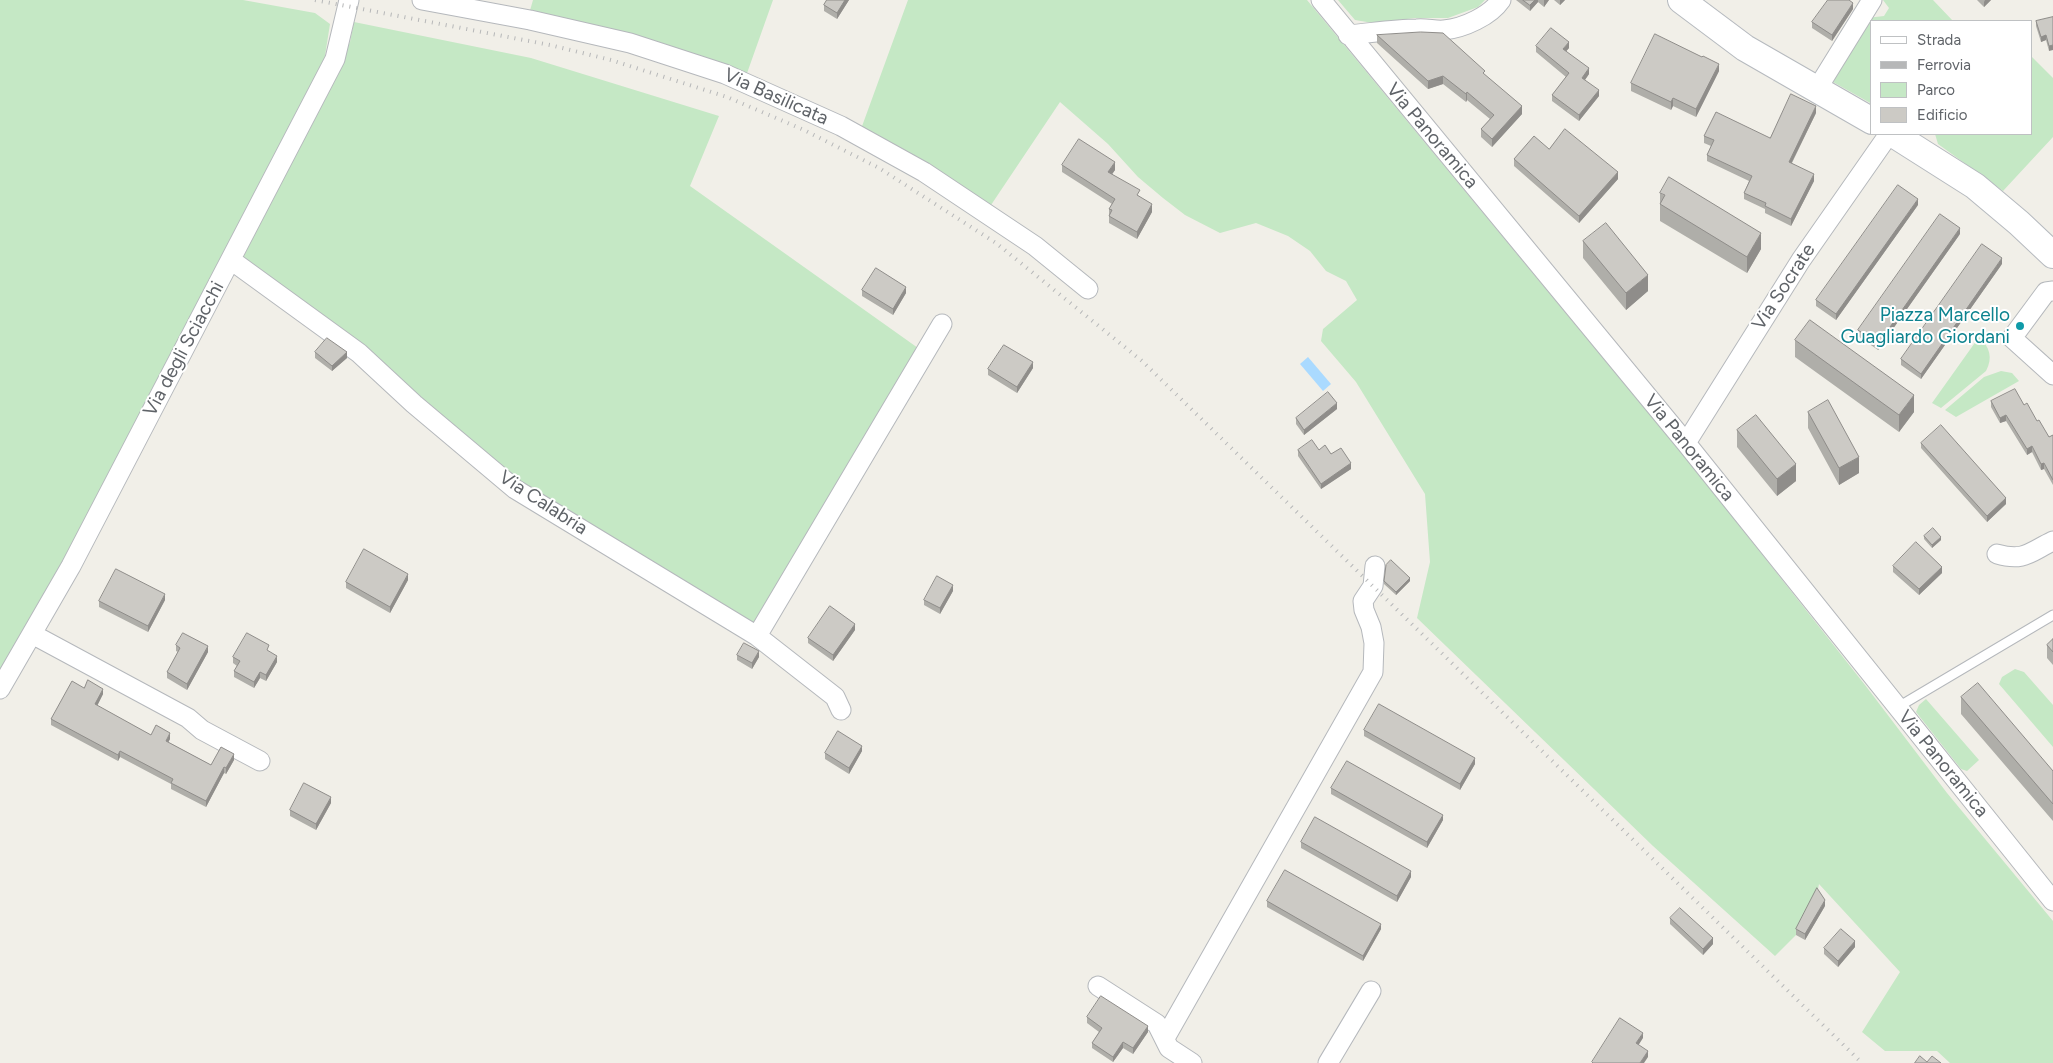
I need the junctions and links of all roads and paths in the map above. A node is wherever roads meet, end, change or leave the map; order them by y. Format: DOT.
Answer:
graph roads {
  1 [pos="349,0"];
  2 [pos="422,0"];
  3 [pos="1321,0"];
  4 [pos="1502,0"];
  5 [pos="1681,0"];
  6 [pos="1872,0"];
  7 [pos="1348,34"];
  8 [pos="1817,89"];
  9 [pos="1870,120"];
  10 [pos="1890,135"];
  11 [pos="1893,135"];
  12 [pos="2053,255"];
  13 [pos="231,260"];
  14 [pos="1088,289"];
  15 [pos="2053,291"];
  16 [pos="942,324"];
  17 [pos="2053,375"];
  18 [pos="1686,443"];
  19 [pos="2053,541"];
  20 [pos="1997,554"];
  21 [pos="1375,566"];
  22 [pos="2053,615"];
  23 [pos="32,634"];
  24 [pos="757,636"];
  25 [pos="0,689"];
  26 [pos="1898,708"];
  27 [pos="841,710"];
  28 [pos="260,762"];
  29 [pos="2053,900"];
  30 [pos="1098,986"];
  31 [pos="1371,991"];
  32 [pos="1164,1038"];
  33 [pos="1192,1063"];
  34 [pos="1328,1063"];
  1 -- 13 [label="street, Via degli Sciacchi"];
  2 -- 14 [label="street, Via Basilicata"];
  3 -- 7 [label="street, Via Panoramica"];
  4 -- 7 [label="street"];
  5 -- 8 [label="main road"];
  6 -- 8 [label="street"];
  7 -- 18 [label="street, Via Panoramica"];
  8 -- 9 [label="main road"];
  10 -- 18 [label="street, Via Socrate"];
  11 -- 12 [label="main road"];
  13 -- 23 [label="street, Via degli Sciacchi"];
  13 -- 24 [label="street, Via Calabria"];
  15 -- 17 [label="street"];
  16 -- 24 [label="street"];
  18 -- 26 [label="street, Via Panoramica"];
  19 -- 20 [label="street"];
  21 -- 32 [label="street"];
  22 -- 26 [label="lane"];
  23 -- 25 [label="street, Via degli Sciacchi"];
  23 -- 28 [label="street"];
  24 -- 27 [label="street, Via Calabria"];
  26 -- 29 [label="street, Via Panoramica"];
  30 -- 32 [label="street"];
  31 -- 34 [label="street"];
  32 -- 33 [label="street"];
}
